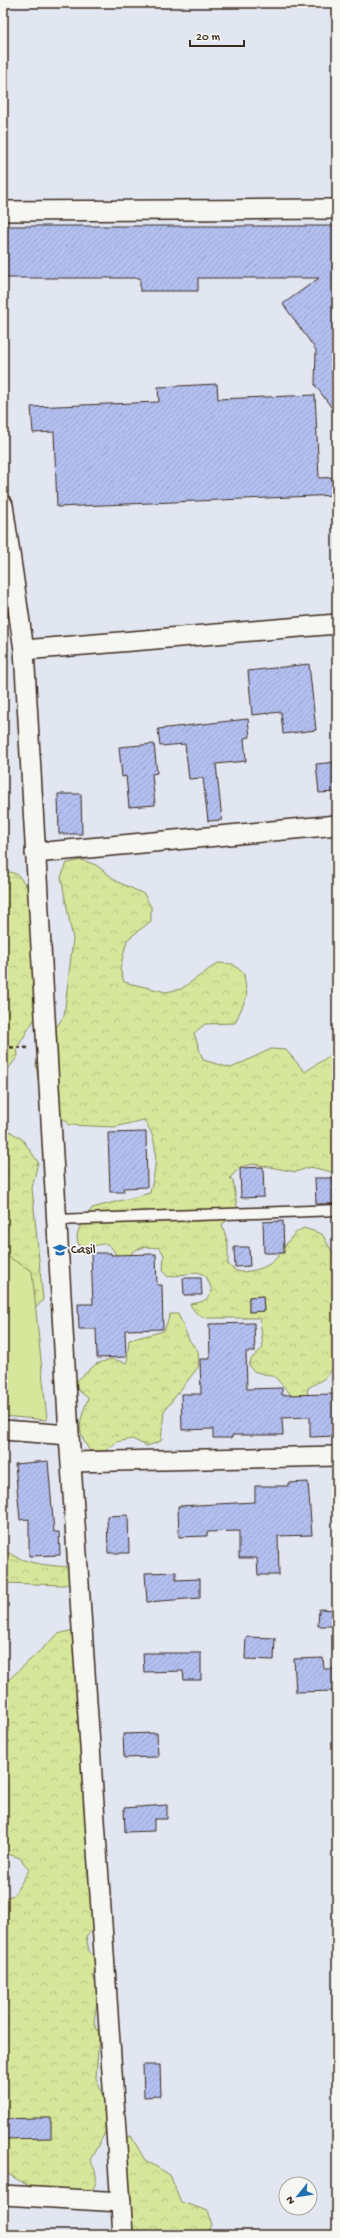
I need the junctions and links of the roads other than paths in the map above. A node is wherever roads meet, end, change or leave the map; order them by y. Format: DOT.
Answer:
graph roads {
  1 [pos="337,209"];
  2 [pos="3,211"];
  3 [pos="3,504"];
  4 [pos="337,624"];
  5 [pos="24,650"];
  6 [pos="337,825"];
  7 [pos="35,854"];
  8 [pos="337,1210"];
  9 [pos="56,1220"];
  10 [pos="3,1430"];
  11 [pos="69,1435"];
  12 [pos="337,1456"];
  13 [pos="72,1462"];
  14 [pos="3,2195"];
  15 [pos="121,2202"];
  16 [pos="123,2235"];
  1 -- 2 [label="street"];
  3 -- 5 [label="street"];
  4 -- 5 [label="street"];
  5 -- 7 [label="street"];
  6 -- 7 [label="street"];
  7 -- 9 [label="street"];
  8 -- 9 [label="lane"];
  9 -- 11 [label="street"];
  10 -- 11 [label="street"];
  11 -- 13 [label="street"];
  12 -- 13 [label="street"];
  13 -- 15 [label="street"];
  14 -- 15 [label="street"];
  15 -- 16 [label="street"];
}
